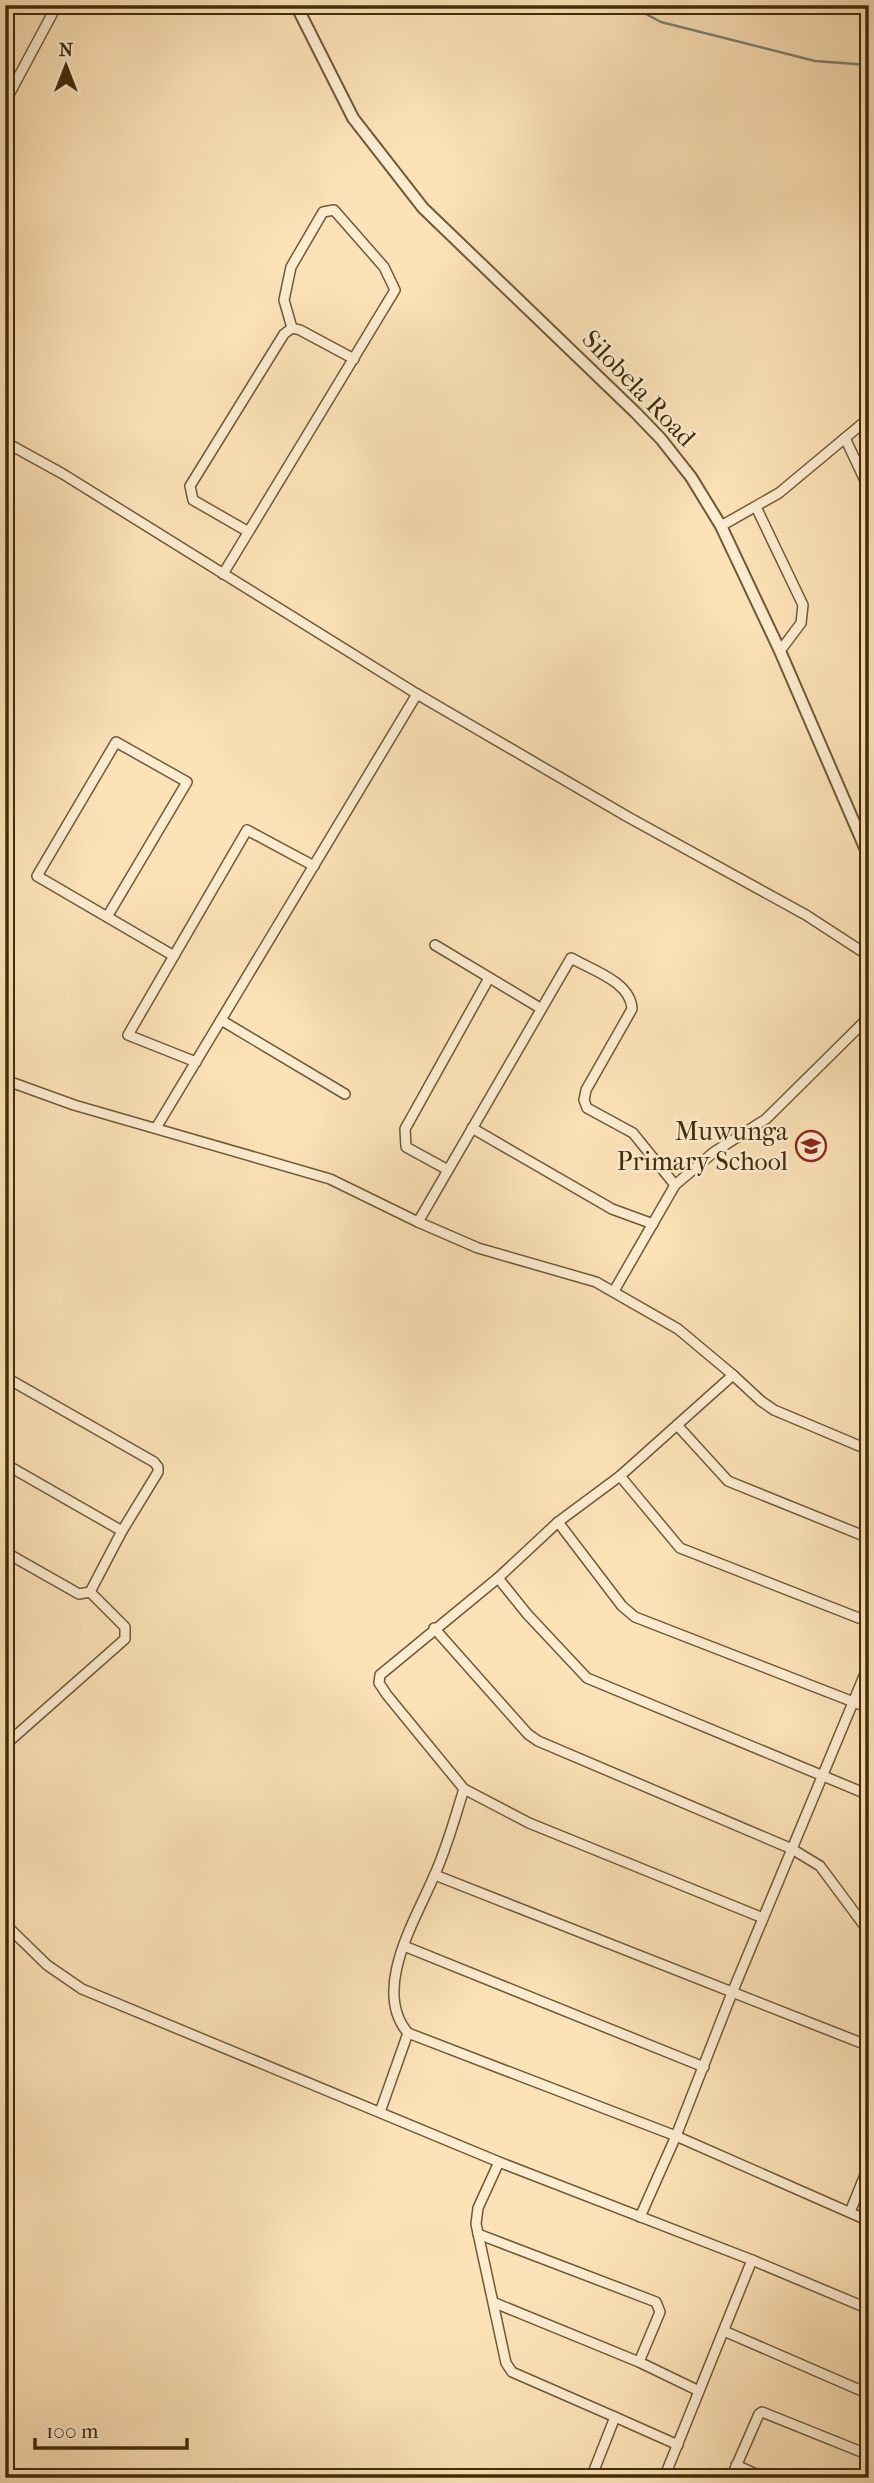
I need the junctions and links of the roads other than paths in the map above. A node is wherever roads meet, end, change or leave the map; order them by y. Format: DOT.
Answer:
graph roads {
  1 [pos="57,5"];
  2 [pos="296,5"];
  3 [pos="5,102"];
  4 [pos="292,328"];
  5 [pos="354,359"];
  6 [pos="869,418"];
  7 [pos="845,438"];
  8 [pos="5,442"];
  9 [pos="869,489"];
  10 [pos="756,508"];
  11 [pos="721,527"];
  12 [pos="247,531"];
  13 [pos="223,574"];
  14 [pos="780,651"];
  15 [pos="417,694"];
  16 [pos="869,857"];
  17 [pos="314,866"];
  18 [pos="107,917"];
  19 [pos="435,945"];
  20 [pos="174,956"];
  21 [pos="869,956"];
  22 [pos="489,978"];
  23 [pos="540,1008"];
  24 [pos="869,1017"];
  25 [pos="221,1020"];
  26 [pos="196,1062"];
  27 [pos="5,1080"];
  28 [pos="345,1094"];
  29 [pos="156,1128"];
  30 [pos="472,1128"];
  31 [pos="447,1170"];
  32 [pos="676,1185"];
  33 [pos="418,1222"];
  34 [pos="653,1224"];
  35 [pos="614,1291"];
  36 [pos="733,1375"];
  37 [pos="5,1377"];
  38 [pos="677,1425"];
  39 [pos="869,1450"];
  40 [pos="5,1464"];
  41 [pos="620,1476"];
  42 [pos="558,1522"];
  43 [pos="122,1531"];
  44 [pos="869,1538"];
  45 [pos="5,1552"];
  46 [pos="498,1578"];
  47 [pos="90,1592"];
  48 [pos="869,1622"];
  49 [pos="434,1628"];
  50 [pos="869,1664"];
  51 [pos="853,1701"];
  52 [pos="869,1708"];
  53 [pos="5,1745"];
  54 [pos="822,1774"];
  55 [pos="464,1788"];
  56 [pos="869,1795"];
  57 [pos="792,1849"];
  58 [pos="435,1875"];
  59 [pos="763,1918"];
  60 [pos="5,1924"];
  61 [pos="869,1932"];
  62 [pos="404,1946"];
  63 [pos="732,1993"];
  64 [pos="408,2033"];
  65 [pos="869,2046"];
  66 [pos="704,2067"];
  67 [pos="380,2112"];
  68 [pos="676,2136"];
  69 [pos="499,2162"];
  70 [pos="869,2165"];
  71 [pos="850,2212"];
  72 [pos="640,2217"];
  73 [pos="869,2221"];
  74 [pos="478,2234"];
  75 [pos="752,2260"];
  76 [pos="495,2303"];
  77 [pos="869,2309"];
  78 [pos="723,2331"];
  79 [pos="639,2362"];
  80 [pos="699,2391"];
  81 [pos="869,2393"];
  82 [pos="615,2417"];
  83 [pos="678,2445"];
  84 [pos="868,2453"];
  85 [pos="736,2465"];
  86 [pos="590,2478"];
  87 [pos="664,2478"];
  88 [pos="731,2478"];
  89 [pos="765,2478"];
  1 -- 3 [label="street"];
  2 -- 11 [label="street, Silobela Road"];
  4 -- 5 [label="street"];
  4 -- 5 [label="street"];
  4 -- 12 [label="street"];
  5 -- 12 [label="street"];
  6 -- 7 [label="street"];
  7 -- 9 [label="street"];
  7 -- 10 [label="street"];
  8 -- 13 [label="street"];
  10 -- 11 [label="street"];
  10 -- 14 [label="street"];
  11 -- 14 [label="street, Silobela Road"];
  12 -- 13 [label="street"];
  13 -- 15 [label="street"];
  14 -- 16 [label="street, Silobela Road"];
  15 -- 17 [label="street"];
  15 -- 21 [label="street"];
  17 -- 20 [label="street"];
  17 -- 25 [label="street"];
  18 -- 18 [label="street"];
  18 -- 20 [label="street"];
  19 -- 22 [label="street"];
  20 -- 26 [label="street"];
  22 -- 23 [label="street"];
  22 -- 31 [label="street"];
  23 -- 30 [label="street"];
  23 -- 32 [label="street"];
  24 -- 32 [label="street"];
  25 -- 26 [label="street"];
  25 -- 28 [label="street"];
  26 -- 29 [label="street"];
  27 -- 29 [label="street"];
  29 -- 33 [label="street"];
  30 -- 31 [label="street"];
  30 -- 34 [label="street"];
  31 -- 33 [label="street"];
  32 -- 34 [label="street"];
  33 -- 35 [label="street"];
  34 -- 35 [label="street"];
  35 -- 36 [label="street"];
  36 -- 38 [label="street"];
  36 -- 39 [label="street"];
  37 -- 43 [label="street"];
  38 -- 41 [label="street"];
  38 -- 44 [label="street"];
  40 -- 43 [label="street"];
  41 -- 42 [label="street"];
  41 -- 48 [label="street"];
  42 -- 46 [label="street"];
  42 -- 51 [label="street"];
  43 -- 47 [label="street"];
  45 -- 47 [label="street"];
  46 -- 49 [label="street"];
  46 -- 54 [label="street"];
  47 -- 53 [label="street"];
  49 -- 55 [label="street"];
  49 -- 57 [label="street"];
  50 -- 51 [label="street"];
  51 -- 52 [label="street"];
  51 -- 54 [label="street"];
  54 -- 56 [label="street"];
  54 -- 57 [label="street"];
  55 -- 58 [label="street"];
  55 -- 59 [label="street"];
  57 -- 59 [label="street"];
  57 -- 61 [label="street"];
  58 -- 62 [label="street"];
  58 -- 63 [label="street"];
  59 -- 63 [label="street"];
  60 -- 67 [label="street"];
  62 -- 64 [label="street"];
  62 -- 66 [label="street"];
  63 -- 65 [label="street"];
  63 -- 66 [label="street"];
  64 -- 67 [label="street"];
  64 -- 68 [label="street"];
  66 -- 68 [label="street"];
  67 -- 69 [label="street"];
  68 -- 71 [label="street"];
  68 -- 72 [label="street"];
  69 -- 72 [label="street"];
  69 -- 74 [label="street"];
  70 -- 71 [label="street"];
  71 -- 73 [label="street"];
  72 -- 75 [label="street"];
  74 -- 76 [label="street"];
  74 -- 79 [label="street"];
  75 -- 77 [label="street"];
  75 -- 78 [label="street"];
  76 -- 79 [label="street"];
  76 -- 82 [label="street"];
  78 -- 80 [label="street"];
  78 -- 81 [label="street"];
  79 -- 80 [label="street"];
  80 -- 83 [label="street"];
  82 -- 83 [label="street"];
  82 -- 86 [label="street"];
  83 -- 87 [label="street"];
  84 -- 85 [label="street"];
  85 -- 88 [label="street"];
  85 -- 89 [label="street"];
}
